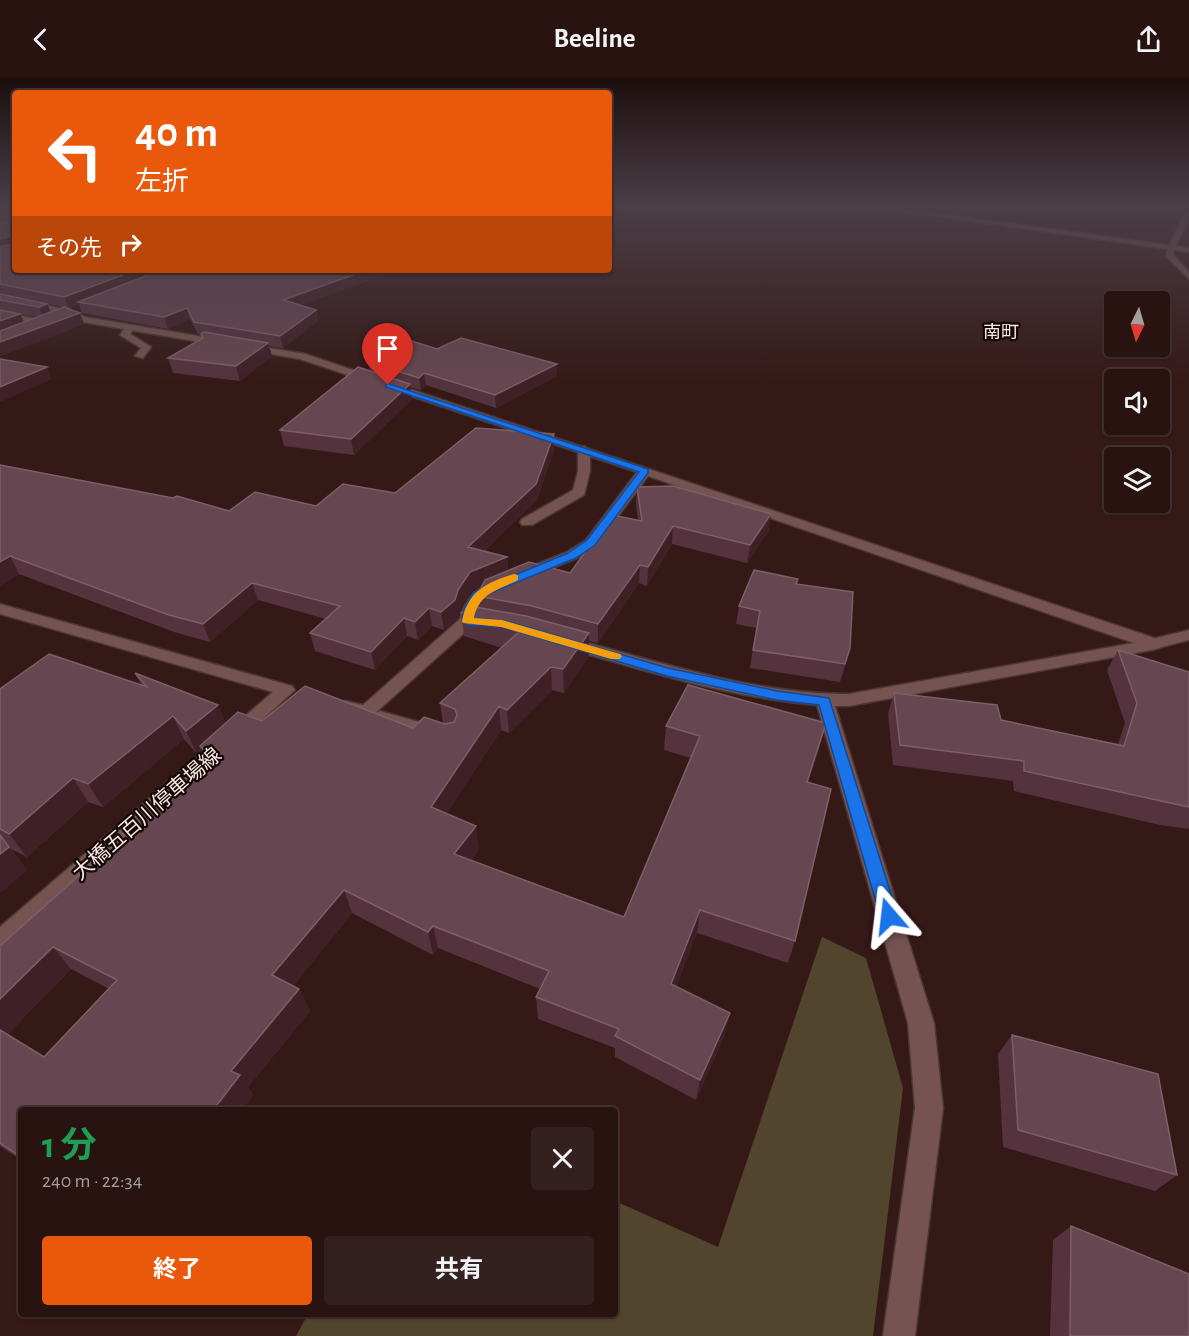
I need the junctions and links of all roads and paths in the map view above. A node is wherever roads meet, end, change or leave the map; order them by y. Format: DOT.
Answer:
graph roads {
  1 [pos="1177,264"];
  2 [pos="1189,277"];
  3 [pos="0,298"];
  4 [pos="80,308"];
  5 [pos="69,312"];
  6 [pos="0,315"];
  7 [pos="43,323"];
  8 [pos="130,327"];
  9 [pos="24,330"];
  10 [pos="140,356"];
  11 [pos="584,450"];
  12 [pos="645,471"];
  13 [pos="527,522"];
  14 [pos="0,609"];
  15 [pos="468,621"];
  16 [pos="502,624"];
  17 [pos="1189,635"];
  18 [pos="546,636"];
  19 [pos="1154,644"];
  20 [pos="286,690"];
  21 [pos="309,696"];
  22 [pos="825,701"];
  23 [pos="332,703"];
  24 [pos="366,712"];
  25 [pos="450,738"];
  26 [pos="0,942"];
  27 [pos="899,1336"];
  1 -- 2 [label="street"];
  3 -- 5 [label="street"];
  4 -- 5 [label="street"];
  5 -- 7 [label="street"];
  5 -- 8 [label="street"];
  6 -- 7 [label="street"];
  7 -- 9 [label="street"];
  8 -- 10 [label="street"];
  8 -- 11 [label="street"];
  11 -- 12 [label="street"];
  11 -- 13 [label="street"];
  12 -- 15 [label="street"];
  12 -- 19 [label="street"];
  14 -- 20 [label="street"];
  15 -- 16 [label="street"];
  15 -- 24 [label="street"];
  17 -- 19 [label="street"];
  18 -- 22 [label="street"];
  19 -- 22 [label="street"];
  20 -- 21 [label="street"];
  20 -- 26 [label="street, 大橋五百川停車場線"];
  22 -- 27 [label="street"];
  23 -- 24 [label="street"];
  24 -- 25 [label="street"];
}
